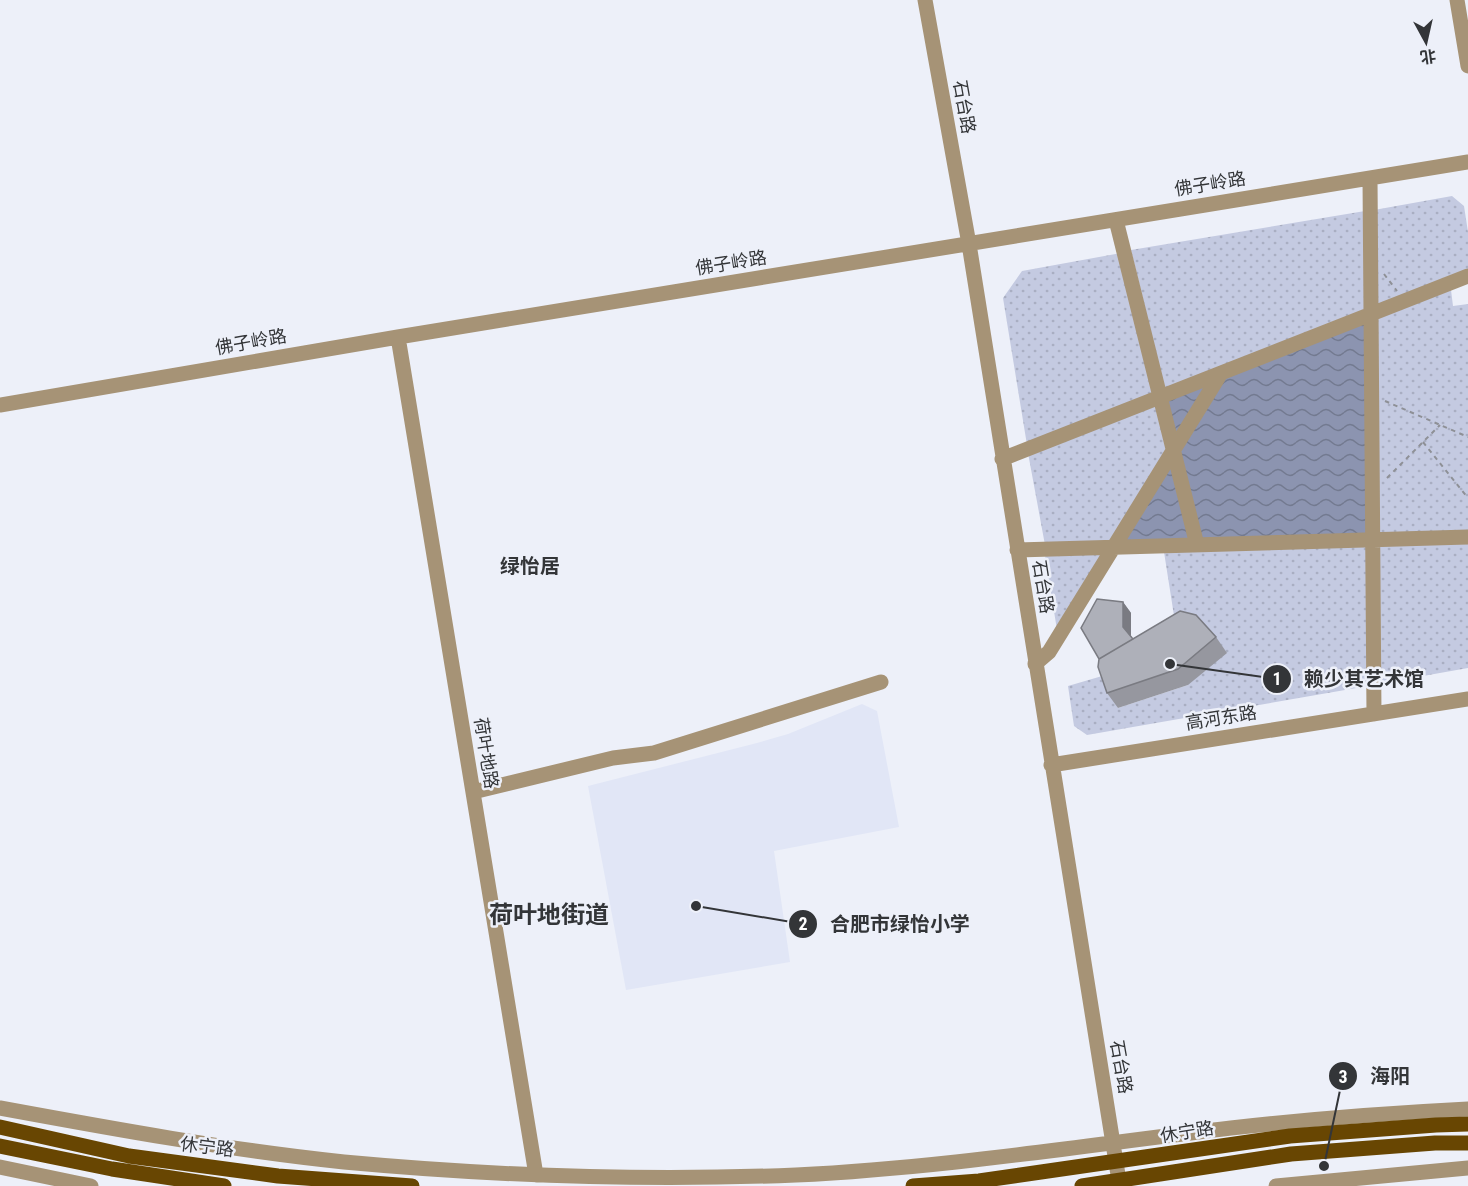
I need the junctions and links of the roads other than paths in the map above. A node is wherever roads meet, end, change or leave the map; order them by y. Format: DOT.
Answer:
graph roads {
  1 [pos="925,0"];
  2 [pos="1457,0"];
  3 [pos="1468,66"];
  4 [pos="1468,162"];
  5 [pos="1370,178"];
  6 [pos="1116,220"];
  7 [pos="969,244"];
  8 [pos="1468,276"];
  9 [pos="1371,314"];
  10 [pos="398,337"];
  11 [pos="1221,373"];
  12 [pos="1161,397"];
  13 [pos="0,405"];
  14 [pos="1174,450"];
  15 [pos="1002,459"];
  16 [pos="1468,537"];
  17 [pos="1372,540"];
  18 [pos="1197,545"];
  19 [pos="1112,548"];
  20 [pos="1017,550"];
  21 [pos="1035,664"];
  22 [pos="881,682"];
  23 [pos="1468,699"];
  24 [pos="1374,714"];
  25 [pos="1051,765"];
  26 [pos="473,792"];
  27 [pos="0,1108"];
  28 [pos="1468,1109"];
  29 [pos="1468,1124"];
  30 [pos="0,1127"];
  31 [pos="1114,1143"];
  32 [pos="1468,1143"];
  33 [pos="0,1146"];
  34 [pos="1118,1162"];
  35 [pos="0,1167"];
  36 [pos="1468,1168"];
  37 [pos="536,1175"];
  38 [pos="1119,1181"];
  39 [pos="91,1186"];
  40 [pos="224,1186"];
  41 [pos="412,1186"];
  42 [pos="913,1186"];
  43 [pos="1082,1186"];
  44 [pos="1276,1186"];
  1 -- 7 [label="street, 石台路"];
  2 -- 3 [label="street"];
  4 -- 5 [label="street, 佛子岭路"];
  5 -- 6 [label="street, 佛子岭路"];
  5 -- 9 [label="street"];
  6 -- 7 [label="street, 佛子岭路"];
  6 -- 12 [label="street"];
  7 -- 10 [label="street, 佛子岭路"];
  7 -- 15 [label="street, 石台路"];
  8 -- 9 [label="street"];
  9 -- 11 [label="street"];
  9 -- 17 [label="street"];
  10 -- 13 [label="street, 佛子岭路"];
  10 -- 26 [label="street, 荷叶地路"];
  11 -- 12 [label="street"];
  11 -- 14 [label="street"];
  12 -- 14 [label="street"];
  12 -- 15 [label="street"];
  14 -- 18 [label="street"];
  14 -- 19 [label="street"];
  15 -- 20 [label="street, 石台路"];
  16 -- 17 [label="street"];
  17 -- 18 [label="street"];
  17 -- 24 [label="street"];
  18 -- 19 [label="street"];
  19 -- 20 [label="street"];
  19 -- 21 [label="street"];
  20 -- 21 [label="street, 石台路"];
  21 -- 25 [label="street, 石台路"];
  22 -- 26 [label="street"];
  23 -- 24 [label="street, 高河东路"];
  24 -- 25 [label="street, 高河东路"];
  25 -- 31 [label="street, 石台路"];
  26 -- 37 [label="street, 荷叶地路"];
  27 -- 37 [label="street"];
  28 -- 31 [label="street"];
  29 -- 34 [label="main road, 休宁路"];
  30 -- 41 [label="main road, 休宁路"];
  31 -- 34 [label="street, 石台路"];
  31 -- 37 [label="street"];
  32 -- 38 [label="main road"];
  33 -- 40 [label="main road, 休宁路"];
  34 -- 38 [label="street, 石台路"];
  34 -- 42 [label="main road, 休宁路"];
  35 -- 39 [label="street"];
  36 -- 44 [label="street"];
  38 -- 43 [label="main road"];
}
